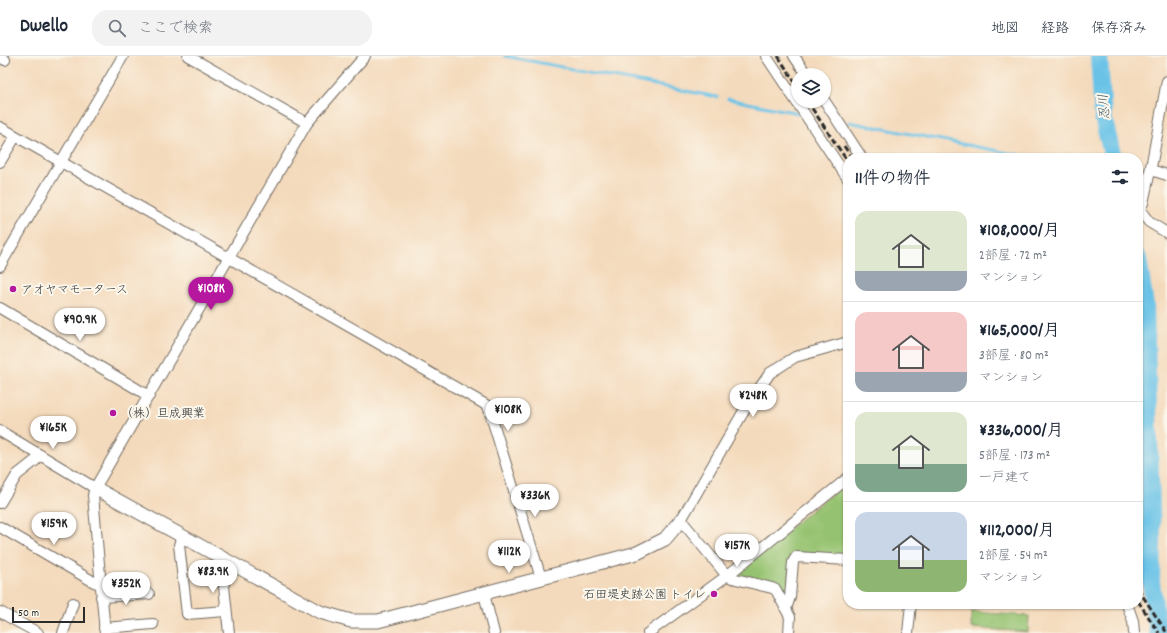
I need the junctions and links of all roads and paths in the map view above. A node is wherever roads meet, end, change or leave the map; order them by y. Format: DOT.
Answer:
graph roads {
  1 [pos="123,56"];
  2 [pos="188,56"];
  3 [pos="365,56"];
  4 [pos="766,56"];
  5 [pos="794,56"];
  6 [pos="802,68"];
  7 [pos="1167,81"];
  8 [pos="829,108"];
  9 [pos="307,123"];
  10 [pos="0,127"];
  11 [pos="0,132"];
  12 [pos="14,139"];
  13 [pos="859,153"];
  14 [pos="0,162"];
  15 [pos="61,164"];
  16 [pos="1150,170"];
  17 [pos="843,172"];
  18 [pos="1167,175"];
  19 [pos="1143,196"];
  20 [pos="1143,215"];
  21 [pos="1167,233"];
  22 [pos="4,251"];
  23 [pos="229,258"];
  24 [pos="0,266"];
  25 [pos="0,308"];
  26 [pos="843,343"];
  27 [pos="149,396"];
  28 [pos="0,431"];
  29 [pos="40,455"];
  30 [pos="843,482"];
  31 [pos="95,488"];
  32 [pos="0,503"];
  33 [pos="681,520"];
  34 [pos="0,527"];
  35 [pos="182,536"];
  36 [pos="225,559"];
  37 [pos="843,560"];
  38 [pos="728,575"];
  39 [pos="542,578"];
  40 [pos="100,584"];
  41 [pos="149,594"];
  42 [pos="484,594"];
  43 [pos="102,597"];
  44 [pos="73,603"];
  45 [pos="786,608"];
  46 [pos="910,609"];
  47 [pos="1129,609"];
  48 [pos="226,611"];
  49 [pos="0,612"];
  50 [pos="153,624"];
  51 [pos="105,631"];
  52 [pos="38,633"];
  53 [pos="63,633"];
  54 [pos="229,633"];
  55 [pos="494,633"];
  56 [pos="648,633"];
  57 [pos="789,633"];
  58 [pos="908,633"];
  59 [pos="1134,633"];
  1 -- 15 [label="street"];
  2 -- 9 [label="street"];
  3 -- 9 [label="street"];
  4 -- 17 [label="street"];
  5 -- 6 [label="street"];
  7 -- 16 [label="street"];
  8 -- 13 [label="street"];
  9 -- 23 [label="street"];
  10 -- 15 [label="street"];
  11 -- 12 [label="street"];
  12 -- 14 [label="street"];
  12 -- 15 [label="street"];
  15 -- 22 [label="street"];
  15 -- 23 [label="street"];
  16 -- 18 [label="street"];
  16 -- 19 [label="street"];
  20 -- 21 [label="street"];
  22 -- 24 [label="street"];
  23 -- 27 [label="street"];
  23 -- 39 [label="street"];
  25 -- 27 [label="street"];
  26 -- 33 [label="street"];
  27 -- 31 [label="street"];
  28 -- 29 [label="street"];
  29 -- 31 [label="street"];
  29 -- 32 [label="street"];
  30 -- 38 [label="street"];
  31 -- 35 [label="street"];
  31 -- 40 [label="street"];
  33 -- 38 [label="street"];
  33 -- 39 [label="street"];
  34 -- 40 [label="street"];
  35 -- 36 [label="street"];
  35 -- 48 [label="street"];
  36 -- 42 [label="street"];
  36 -- 48 [label="street"];
  37 -- 45 [label="street"];
  38 -- 45 [label="street"];
  38 -- 56 [label="street"];
  39 -- 42 [label="street"];
  40 -- 43 [label="street"];
  41 -- 43 [label="street"];
  42 -- 55 [label="street"];
  43 -- 51 [label="street"];
  44 -- 53 [label="street"];
  45 -- 57 [label="street"];
  46 -- 58 [label="street"];
  47 -- 59 [label="street"];
  48 -- 54 [label="street"];
  49 -- 52 [label="street"];
  50 -- 51 [label="street"];
}
